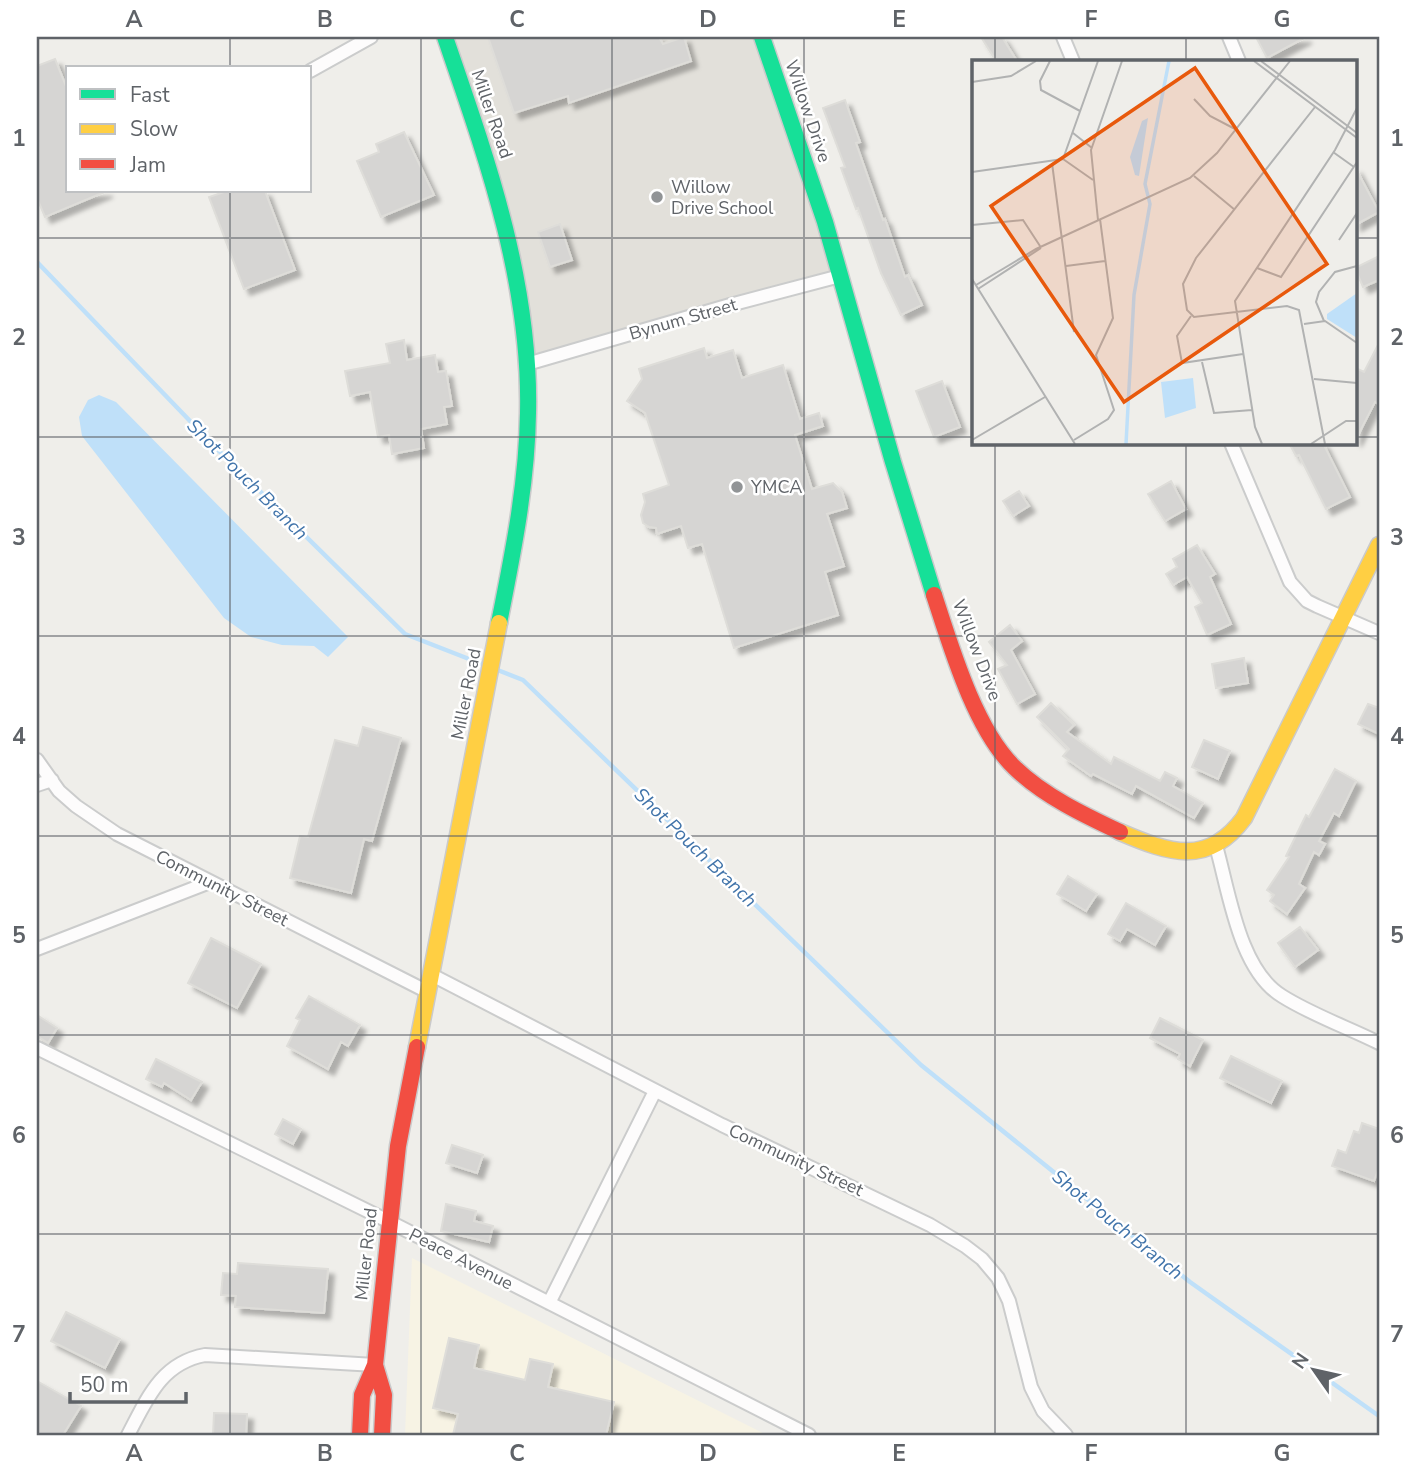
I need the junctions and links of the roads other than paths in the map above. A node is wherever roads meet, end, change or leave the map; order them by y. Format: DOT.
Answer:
graph roads {
  1 [pos="371,37"];
  2 [pos="445,37"];
  3 [pos="762,37"];
  4 [pos="1063,37"];
  5 [pos="1229,37"];
  6 [pos="1073,60"];
  7 [pos="1239,60"];
  8 [pos="312,70"];
  9 [pos="840,276"];
  10 [pos="527,364"];
  11 [pos="1231,444"];
  12 [pos="1379,545"];
  13 [pos="1343,618"];
  14 [pos="1379,634"];
  15 [pos="37,761"];
  16 [pos="52,780"];
  17 [pos="37,785"];
  18 [pos="1216,846"];
  19 [pos="210,882"];
  20 [pos="37,949"];
  21 [pos="430,974"];
  22 [pos="426,991"];
  23 [pos="1379,1043"];
  24 [pos="37,1048"];
  25 [pos="656,1091"];
  26 [pos="388,1222"];
  27 [pos="549,1303"];
  28 [pos="375,1365"];
  29 [pos="128,1435"];
  30 [pos="360,1435"];
  31 [pos="382,1435"];
  32 [pos="809,1435"];
  33 [pos="1066,1435"];
  1 -- 8 [label="street"];
  2 -- 10 [label="main road, Miller Road"];
  3 -- 9 [label="main road, Willow Drive"];
  4 -- 6 [label="street"];
  5 -- 7 [label="street"];
  9 -- 10 [label="street, Bynum Street"];
  9 -- 18 [label="main road, Willow Drive"];
  10 -- 21 [label="main road, Miller Road"];
  11 -- 13 [label="street"];
  12 -- 13 [label="main road"];
  13 -- 14 [label="street"];
  13 -- 18 [label="main road"];
  15 -- 16 [label="street, Community Street"];
  16 -- 17 [label="street"];
  16 -- 19 [label="street, Community Street"];
  18 -- 23 [label="street"];
  19 -- 20 [label="street"];
  19 -- 22 [label="street, Community Street"];
  21 -- 22 [label="main road, Miller Road"];
  21 -- 25 [label="street, Community Street"];
  22 -- 26 [label="main road, Miller Road"];
  24 -- 26 [label="street, Peace Avenue"];
  25 -- 27 [label="street"];
  25 -- 33 [label="street, Community Street"];
  26 -- 27 [label="street, Peace Avenue"];
  26 -- 28 [label="main road, Miller Road"];
  27 -- 32 [label="street, Peace Avenue"];
  28 -- 29 [label="street"];
  28 -- 30 [label="main road, Miller Road"];
  28 -- 31 [label="main road, Miller Road"];
}
